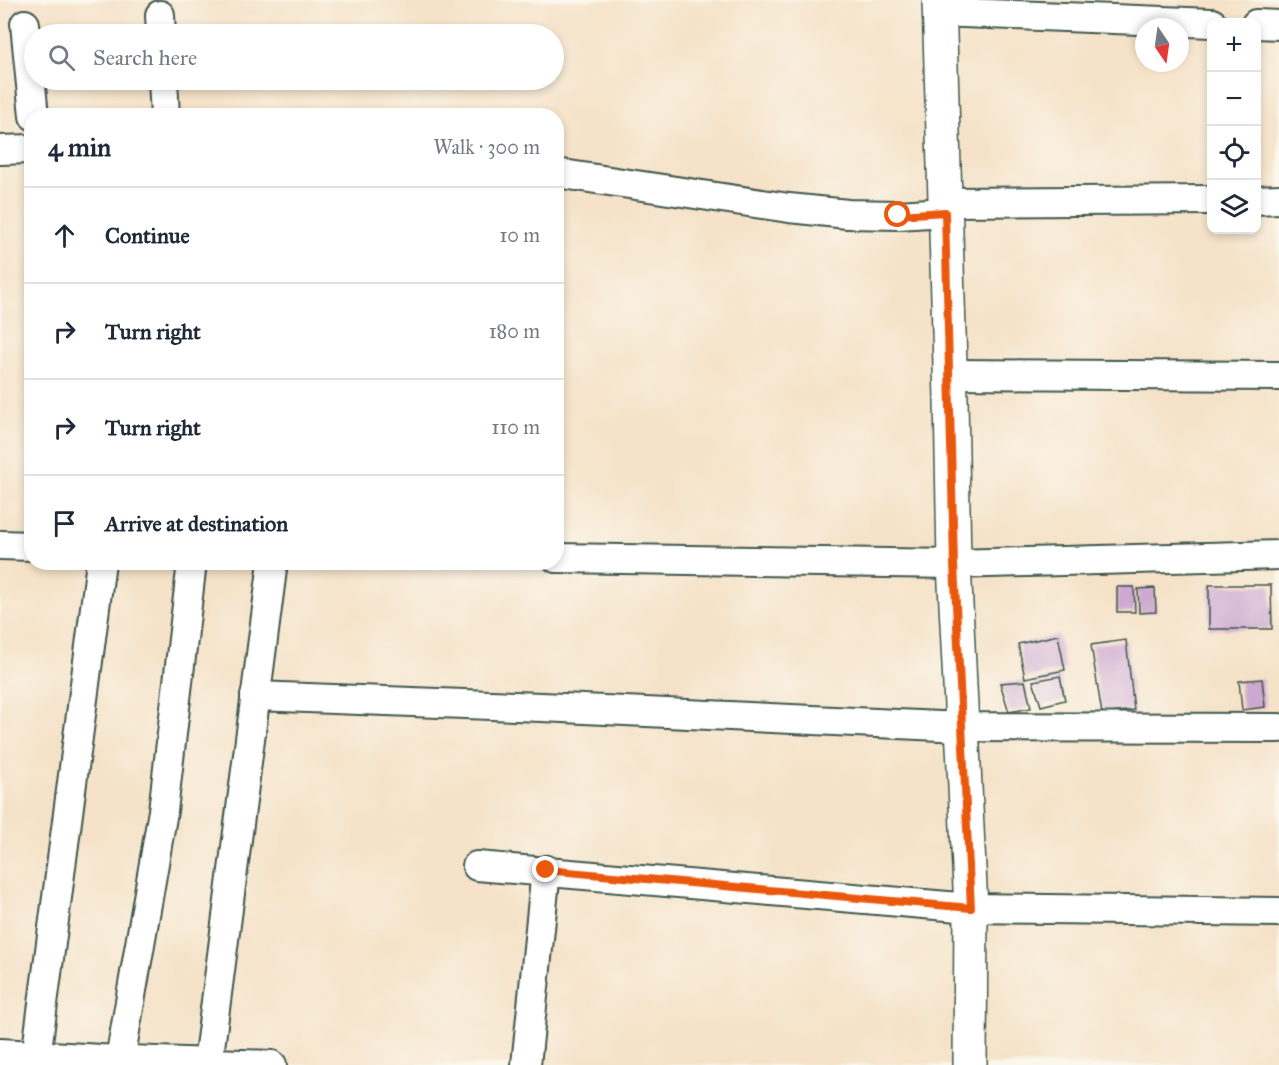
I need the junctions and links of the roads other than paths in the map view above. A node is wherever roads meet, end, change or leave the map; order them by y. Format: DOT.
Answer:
graph roads {
  1 [pos="938,6"];
  2 [pos="1207,23"];
  3 [pos="1261,24"];
  4 [pos="1279,25"];
  5 [pos="31,90"];
  6 [pos="164,90"];
  7 [pos="33,108"];
  8 [pos="165,108"];
  9 [pos="24,149"];
  10 [pos="0,150"];
  11 [pos="564,174"];
  12 [pos="1279,199"];
  13 [pos="1207,200"];
  14 [pos="1261,200"];
  15 [pos="945,207"];
  16 [pos="951,374"];
  17 [pos="1279,376"];
  18 [pos="24,548"];
  19 [pos="1,554"];
  20 [pos="1279,555"];
  21 [pos="564,558"];
  22 [pos="954,564"];
  23 [pos="100,570"];
  24 [pos="191,570"];
  25 [pos="272,570"];
  26 [pos="255,696"];
  27 [pos="961,727"];
  28 [pos="1279,728"];
  29 [pos="477,866"];
  30 [pos="546,870"];
  31 [pos="971,908"];
  32 [pos="1279,912"];
  33 [pos="0,1053"];
  34 [pos="36,1060"];
  35 [pos="138,1062"];
  36 [pos="208,1063"];
  37 [pos="272,1065"];
  38 [pos="526,1065"];
  39 [pos="970,1065"];
  1 -- 2 [label="street"];
  1 -- 15 [label="street"];
  3 -- 4 [label="street"];
  5 -- 7 [label="street"];
  6 -- 8 [label="street"];
  9 -- 10 [label="street"];
  11 -- 15 [label="street"];
  12 -- 14 [label="street"];
  13 -- 15 [label="street"];
  15 -- 16 [label="street"];
  16 -- 17 [label="street"];
  16 -- 22 [label="street"];
  18 -- 19 [label="street"];
  20 -- 22 [label="street"];
  21 -- 22 [label="street"];
  22 -- 27 [label="street"];
  23 -- 34 [label="street"];
  24 -- 35 [label="street"];
  25 -- 26 [label="street"];
  26 -- 27 [label="street"];
  26 -- 36 [label="street"];
  27 -- 28 [label="street"];
  27 -- 31 [label="street"];
  29 -- 30 [label="street"];
  30 -- 31 [label="street"];
  30 -- 38 [label="street"];
  31 -- 32 [label="street"];
  31 -- 39 [label="street"];
  33 -- 34 [label="street"];
  34 -- 35 [label="street"];
  35 -- 36 [label="street"];
  36 -- 37 [label="street"];
}
